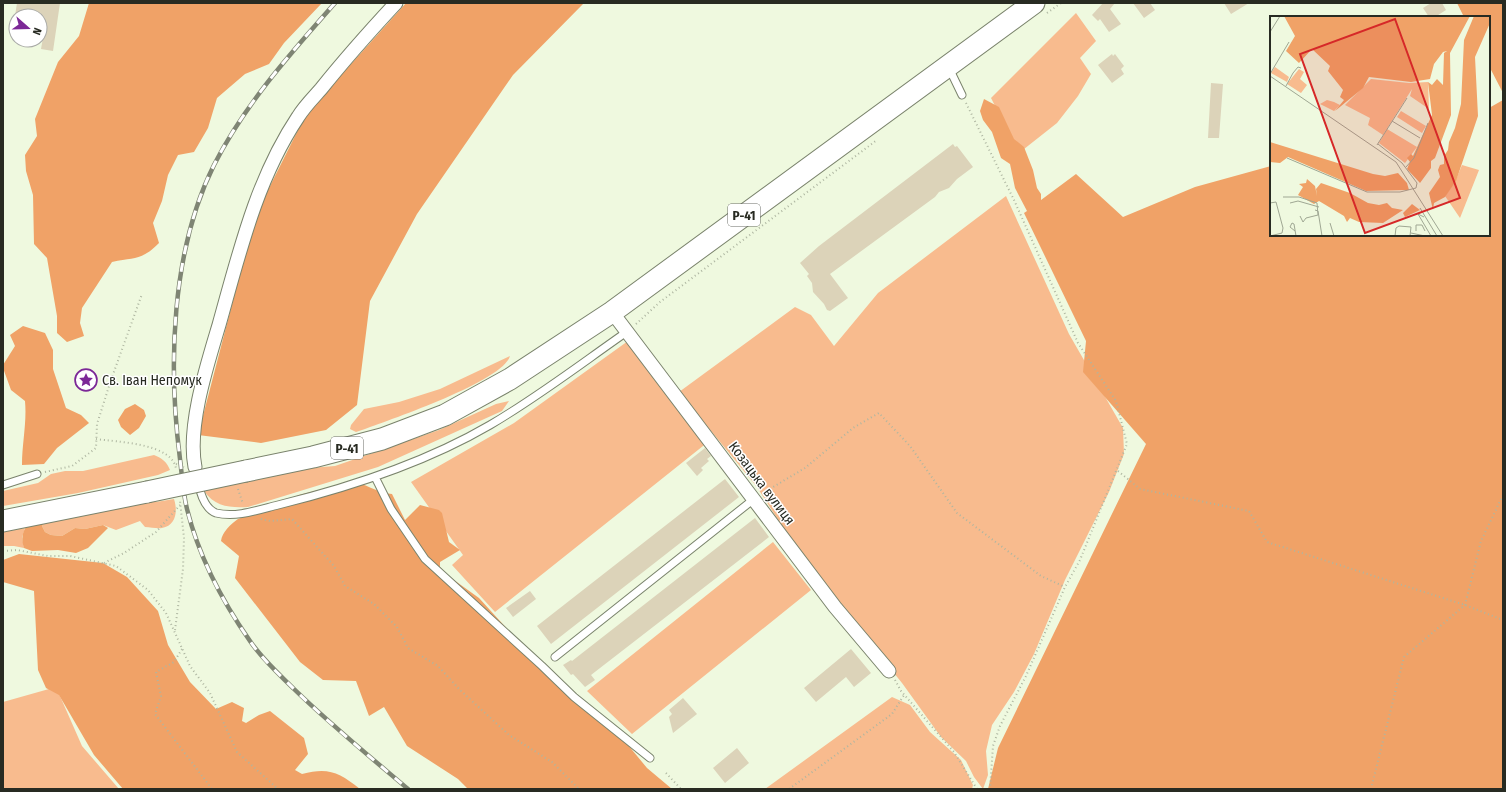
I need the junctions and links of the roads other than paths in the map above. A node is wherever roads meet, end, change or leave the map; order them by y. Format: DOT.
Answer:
graph roads {
  1 [pos="396,3"];
  2 [pos="1039,10"];
  3 [pos="948,66"];
  4 [pos="962,95"];
  5 [pos="612,312"];
  6 [pos="628,331"];
  7 [pos="195,467"];
  8 [pos="37,474"];
  9 [pos="375,477"];
  10 [pos="3,485"];
  11 [pos="754,499"];
  12 [pos="3,521"];
  13 [pos="555,657"];
  14 [pos="888,671"];
  15 [pos="650,758"];
  1 -- 7 [label="street"];
  2 -- 3 [label="main road, Р-41"];
  3 -- 4 [label="lane"];
  3 -- 5 [label="main road, Р-41"];
  5 -- 6 [label="street, Козацька вулиця"];
  5 -- 12 [label="main road, Р-41, bridge"];
  6 -- 9 [label="lane"];
  6 -- 11 [label="street, Козацька вулиця"];
  7 -- 9 [label="lane"];
  8 -- 10 [label="lane"];
  9 -- 15 [label="lane"];
  11 -- 13 [label="lane"];
  11 -- 14 [label="street, Козацька вулиця"];
}
